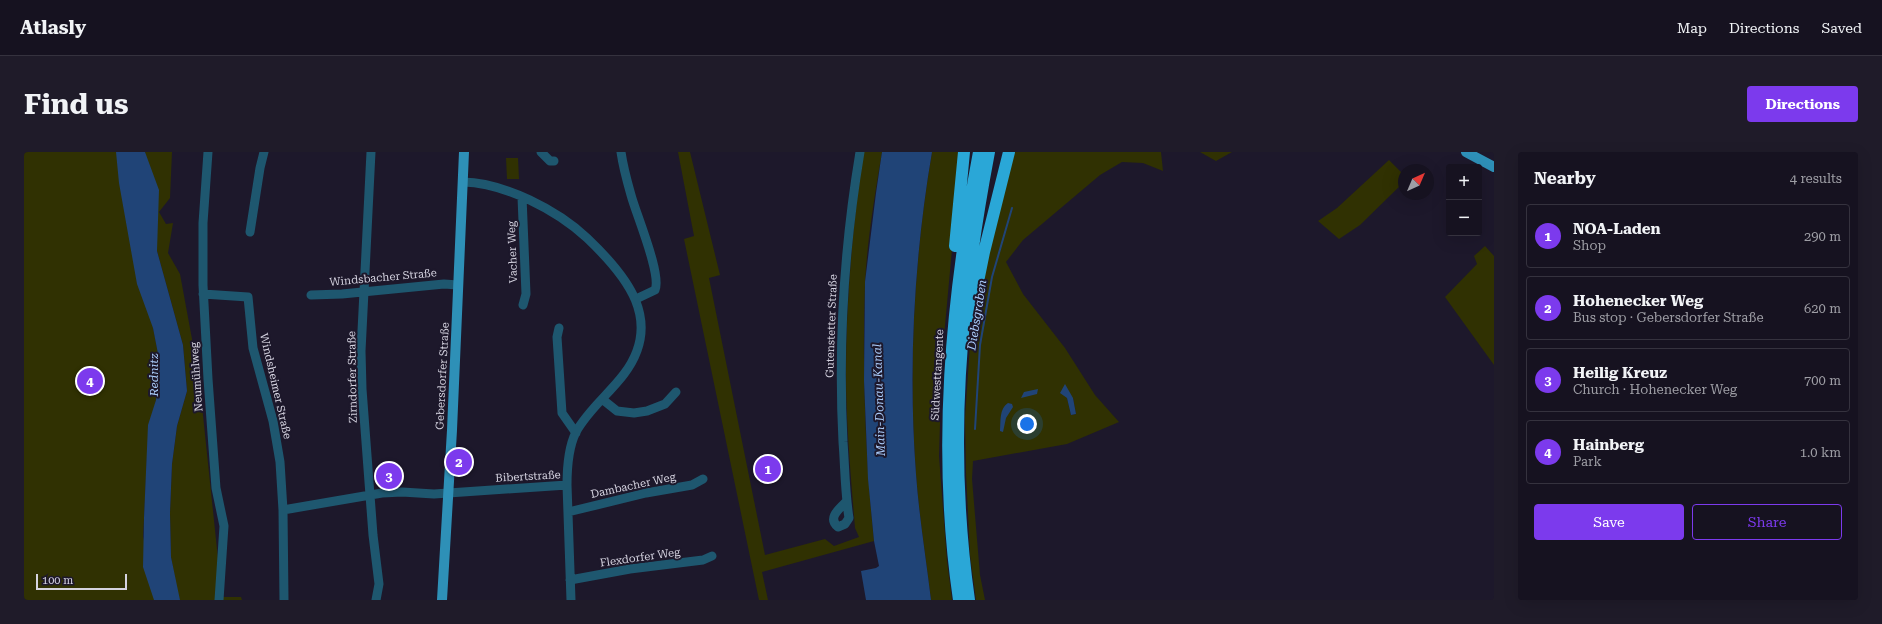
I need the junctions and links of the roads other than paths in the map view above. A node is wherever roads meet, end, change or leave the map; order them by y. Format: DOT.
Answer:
graph roads {
  1 [pos="208,152"];
  2 [pos="264,152"];
  3 [pos="371,152"];
  4 [pos="464,152"];
  5 [pos="541,152"];
  6 [pos="621,152"];
  7 [pos="860,152"];
  8 [pos="964,152"];
  9 [pos="979,152"];
  10 [pos="989,152"];
  11 [pos="1009,152"];
  12 [pos="1471,153"];
  13 [pos="554,161"];
  14 [pos="1494,167"];
  15 [pos="463,182"];
  16 [pos="522,197"];
  17 [pos="250,232"];
  18 [pos="458,285"];
  19 [pos="957,288"];
  20 [pos="364,292"];
  21 [pos="203,294"];
  22 [pos="311,295"];
  23 [pos="636,300"];
  24 [pos="523,305"];
  25 [pos="559,328"];
  26 [pos="959,366"];
  27 [pos="676,392"];
  28 [pos="602,399"];
  29 [pos="576,433"];
  30 [pos="703,479"];
  31 [pos="567,485"];
  32 [pos="448,493"];
  33 [pos="370,495"];
  34 [pos="847,501"];
  35 [pos="283,510"];
  36 [pos="568,512"];
  37 [pos="712,556"];
  38 [pos="570,580"];
  39 [pos="219,600"];
  40 [pos="284,600"];
  41 [pos="376,600"];
  42 [pos="442,600"];
  43 [pos="571,600"];
  44 [pos="959,600"];
  45 [pos="969,600"];
  1 -- 21 [label="street, Neumühlweg"];
  2 -- 17 [label="street"];
  3 -- 20 [label="street, Zirndorfer Straße"];
  4 -- 15 [label="main road, Gebersdorfer Straße"];
  5 -- 13 [label="street"];
  6 -- 23 [label="street"];
  7 -- 34 [label="street, Gutenstetter Straße"];
  8 -- 19 [label="highway"];
  9 -- 19 [label="highway, Südwesttangente"];
  10 -- 26 [label="highway, Südwesttangente"];
  11 -- 26 [label="highway"];
  12 -- 14 [label="main road"];
  15 -- 16 [label="street"];
  15 -- 18 [label="main road, Gebersdorfer Straße"];
  16 -- 23 [label="street"];
  16 -- 24 [label="street, Vacher Weg"];
  18 -- 20 [label="street, Windsbacher Straße"];
  18 -- 32 [label="main road, Gebersdorfer Straße"];
  19 -- 44 [label="highway, Südwesttangente"];
  20 -- 22 [label="street, Windsbacher Straße"];
  20 -- 33 [label="street, Zirndorfer Straße"];
  21 -- 35 [label="street, Windsheimer Straße"];
  21 -- 39 [label="street, Neumühlweg"];
  23 -- 28 [label="street"];
  25 -- 29 [label="street"];
  26 -- 45 [label="highway, Südwesttangente"];
  27 -- 28 [label="street"];
  28 -- 29 [label="street"];
  29 -- 31 [label="street"];
  30 -- 36 [label="street, Dambacher Weg"];
  31 -- 32 [label="street, Bibertstraße"];
  31 -- 36 [label="street, Bibertstraße"];
  32 -- 33 [label="street, Bibertstraße"];
  32 -- 42 [label="main road, Gebersdorfer Straße"];
  33 -- 35 [label="street, Bibertstraße"];
  33 -- 41 [label="street, Zirndorfer Straße"];
  35 -- 40 [label="street, Windsheimer Straße"];
  36 -- 38 [label="street, Bibertstraße"];
  37 -- 38 [label="street, Flexdorfer Weg"];
  38 -- 43 [label="street, Bibertstraße"];
}
